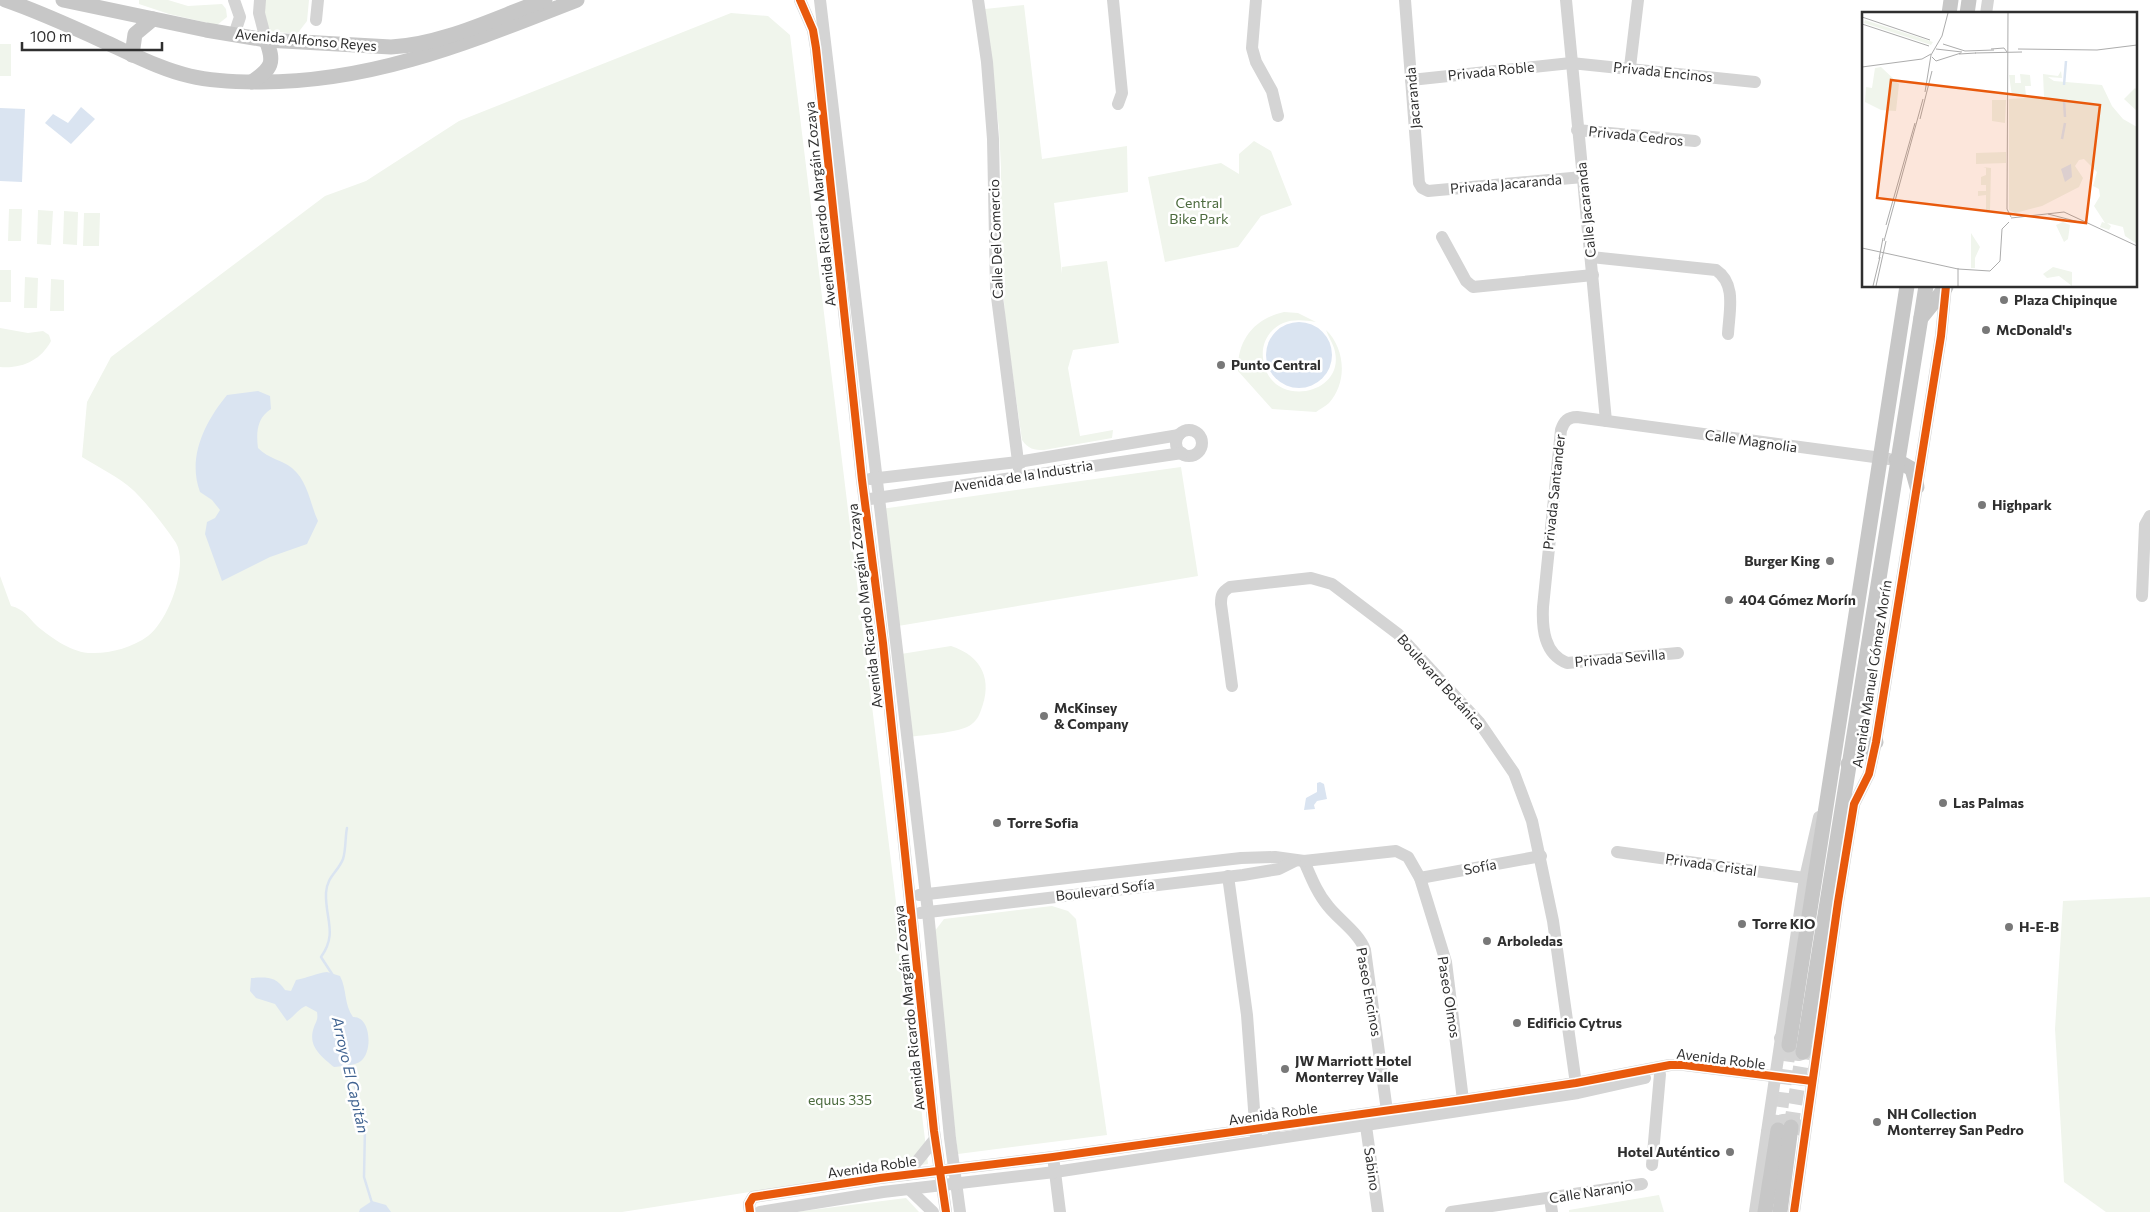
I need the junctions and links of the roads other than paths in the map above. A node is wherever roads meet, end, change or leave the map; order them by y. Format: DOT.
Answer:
graph roads {
  1 [pos="5,0"];
  2 [pos="63,0"];
  3 [pos="234,0"];
  4 [pos="260,0"];
  5 [pos="318,0"];
  6 [pos="545,0"];
  7 [pos="577,0"];
  8 [pos="800,0"];
  9 [pos="820,0"];
  10 [pos="978,0"];
  11 [pos="1113,0"];
  12 [pos="1256,0"];
  13 [pos="1405,0"];
  14 [pos="1566,0"];
  15 [pos="1638,0"];
  16 [pos="259,13"];
  17 [pos="240,17"];
  18 [pos="153,19"];
  19 [pos="316,20"];
  20 [pos="234,35"];
  21 [pos="266,40"];
  22 [pos="132,55"];
  23 [pos="1571,63"];
  24 [pos="1630,67"];
  25 [pos="1411,80"];
  26 [pos="252,82"];
  27 [pos="1755,82"];
  28 [pos="1118,104"];
  29 [pos="1278,116"];
  30 [pos="1578,130"];
  31 [pos="1695,141"];
  32 [pos="1583,177"];
  33 [pos="1428,191"];
  34 [pos="1442,237"];
  35 [pos="1592,257"];
  36 [pos="1593,274"];
  37 [pos="1907,288"];
  38 [pos="1926,288"];
  39 [pos="1944,288"];
  40 [pos="1946,288"];
  41 [pos="1920,320"];
  42 [pos="1728,334"];
  43 [pos="1606,421"];
  44 [pos="1179,435"];
  45 [pos="1182,453"];
  46 [pos="1881,458"];
  47 [pos="1896,460"];
  48 [pos="1018,462"];
  49 [pos="1020,477"];
  50 [pos="876,478"];
  51 [pos="862,480"];
  52 [pos="1917,487"];
  53 [pos="878,498"];
  54 [pos="865,500"];
  55 [pos="2150,516"];
  56 [pos="2142,596"];
  57 [pos="1543,607"];
  58 [pos="1678,653"];
  59 [pos="1232,686"];
  60 [pos="1876,742"];
  61 [pos="1848,764"];
  62 [pos="1828,798"];
  63 [pos="1617,852"];
  64 [pos="1541,856"];
  65 [pos="1300,861"];
  66 [pos="1417,873"];
  67 [pos="1228,876"];
  68 [pos="1806,878"];
  69 [pos="926,895"];
  70 [pos="910,896"];
  71 [pos="928,912"];
  72 [pos="912,914"];
  73 [pos="1784,1042"];
  74 [pos="1818,1042"];
  75 [pos="1803,1052"];
  76 [pos="1660,1074"];
  77 [pos="1774,1081"];
  78 [pos="1811,1085"];
  79 [pos="1577,1088"];
  80 [pos="1464,1100"];
  81 [pos="1388,1111"];
  82 [pos="1272,1113"];
  83 [pos="1366,1126"];
  84 [pos="1255,1128"];
  85 [pos="1779,1129"];
  86 [pos="1274,1132"];
  87 [pos="1805,1136"];
  88 [pos="935,1139"];
  89 [pos="1053,1157"];
  90 [pos="1652,1164"];
  91 [pos="954,1169"];
  92 [pos="939,1171"];
  93 [pos="1055,1172"];
  94 [pos="906,1175"];
  95 [pos="956,1184"];
  96 [pos="1642,1184"];
  97 [pos="941,1185"];
  98 [pos="817,1188"];
  99 [pos="909,1189"];
  100 [pos="1550,1198"];
  101 [pos="820,1202"];
  102 [pos="1466,1211"];
  103 [pos="750,1212"];
  104 [pos="760,1212"];
  105 [pos="933,1212"];
  106 [pos="946,1212"];
  107 [pos="960,1212"];
  108 [pos="1060,1212"];
  109 [pos="1378,1212"];
  110 [pos="1451,1212"];
  111 [pos="1552,1212"];
  112 [pos="1755,1212"];
  113 [pos="1765,1212"];
  114 [pos="1780,1212"];
  115 [pos="1794,1212"];
  1 -- 22 [label="main road, Avenida Alfonso Reyes"];
  2 -- 18 [label="main road, Avenida Alfonso Reyes"];
  3 -- 17 [label="street"];
  4 -- 16 [label="street"];
  5 -- 19 [label="street"];
  6 -- 21 [label="main road, Avenida Alfonso Reyes"];
  7 -- 26 [label="main road, Avenida Alfonso Reyes"];
  8 -- 51 [label="street, Avenida Ricardo Margáin Zozaya"];
  9 -- 50 [label="street, Avenida Ricardo Margáin Zozaya"];
  10 -- 48 [label="street, Calle Del Comercio"];
  11 -- 28 [label="street"];
  12 -- 29 [label="street"];
  13 -- 25 [label="street, Jacaranda"];
  14 -- 23 [label="street, Calle Jacaranda"];
  15 -- 24 [label="street"];
  16 -- 17 [label="street"];
  16 -- 21 [label="street"];
  17 -- 20 [label="street"];
  18 -- 20 [label="main road, Avenida Alfonso Reyes"];
  18 -- 22 [label="main road"];
  20 -- 21 [label="main road, Avenida Alfonso Reyes"];
  21 -- 26 [label="main road"];
  22 -- 26 [label="main road, Avenida Alfonso Reyes"];
  23 -- 24 [label="street, Privada Encinos"];
  23 -- 25 [label="street, Privada Roble"];
  23 -- 30 [label="street, Calle Jacaranda"];
  24 -- 27 [label="street, Privada Encinos"];
  25 -- 33 [label="street, Jacaranda"];
  30 -- 31 [label="street, Privada Cedros"];
  30 -- 32 [label="street, Calle Jacaranda"];
  32 -- 33 [label="street, Privada Jacaranda"];
  32 -- 35 [label="street, Calle Jacaranda"];
  34 -- 36 [label="street"];
  35 -- 36 [label="street, Calle Jacaranda"];
  35 -- 42 [label="street"];
  36 -- 43 [label="street, Calle Jacaranda"];
  37 -- 46 [label="main road, Avenida Manuel Gómez Morín"];
  38 -- 41 [label="main road, Avenida Manuel Gómez Morín"];
  39 -- 41 [label="main road"];
  40 -- 52 [label="street, Avenida Manuel Gómez Morín"];
  41 -- 47 [label="main road, Avenida Manuel Gómez Morín"];
  43 -- 46 [label="street, Calle Magnolia"];
  43 -- 57 [label="street, Privada Santander"];
  44 -- 45 [label="street"];
  44 -- 45 [label="street"];
  44 -- 48 [label="street, Avenida de la Industria"];
  45 -- 49 [label="street, Avenida de la Industria"];
  46 -- 47 [label="street, Calle Magnolia"];
  46 -- 62 [label="main road, Avenida Manuel Gómez Morín"];
  47 -- 52 [label="main road"];
  47 -- 61 [label="main road, Avenida Manuel Gómez Morín"];
  48 -- 49 [label="street, Calle Del Comercio"];
  48 -- 50 [label="street, Avenida de la Industria"];
  49 -- 53 [label="street, Avenida de la Industria"];
  50 -- 51 [label="street, Avenida de la Industria"];
  50 -- 53 [label="street, Avenida Ricardo Margáin Zozaya"];
  51 -- 54 [label="street, Avenida Ricardo Margáin Zozaya"];
  52 -- 60 [label="street, Avenida Manuel Gómez Morín"];
  53 -- 54 [label="street, Avenida de la Industria"];
  53 -- 69 [label="street, Avenida Ricardo Margáin Zozaya"];
  54 -- 70 [label="street, Avenida Ricardo Margáin Zozaya"];
  55 -- 56 [label="street"];
  57 -- 58 [label="street, Privada Sevilla"];
  59 -- 64 [label="street, Boulevard Botánica"];
  60 -- 61 [label="main road"];
  60 -- 74 [label="street, Avenida Manuel Gómez Morín"];
  61 -- 75 [label="main road, Avenida Manuel Gómez Morín"];
  62 -- 68 [label="street, Avenida Manuel Gómez Morín"];
  62 -- 73 [label="main road, Avenida Manuel Gómez Morín"];
  63 -- 68 [label="street, Privada Cristal"];
  64 -- 66 [label="street, Sofía"];
  64 -- 79 [label="street, Boulevard Botánica"];
  65 -- 66 [label="street, Boulevard Sofía"];
  65 -- 67 [label="street, Boulevard Sofía"];
  65 -- 69 [label="street, Boulevard Sofía"];
  65 -- 81 [label="street, Paseo Encinos"];
  66 -- 80 [label="street, Paseo Olmos"];
  67 -- 71 [label="street, Boulevard Sofía"];
  67 -- 84 [label="street"];
  68 -- 73 [label="street, Avenida Manuel Gómez Morín"];
  69 -- 70 [label="street, Boulevard Sofía"];
  69 -- 71 [label="street, Avenida Ricardo Margáin Zozaya"];
  70 -- 72 [label="street, Avenida Ricardo Margáin Zozaya"];
  71 -- 72 [label="street, Boulevard Sofía"];
  71 -- 91 [label="street, Avenida Ricardo Margáin Zozaya"];
  72 -- 88 [label="street, Avenida Ricardo Margáin Zozaya"];
  73 -- 74 [label="street"];
  73 -- 77 [label="street, Avenida Manuel Gómez Morín"];
  74 -- 78 [label="street, Avenida Manuel Gómez Morín"];
  76 -- 77 [label="street, Avenida Roble"];
  76 -- 79 [label="street, Avenida Roble"];
  76 -- 90 [label="street"];
  77 -- 78 [label="street, Avenida Roble"];
  77 -- 79 [label="street, Avenida Roble"];
  77 -- 85 [label="street, Avenida Manuel Gómez Morín"];
  78 -- 87 [label="street, Avenida Manuel Gómez Morín"];
  79 -- 80 [label="street, Avenida Roble"];
  79 -- 83 [label="street, Avenida Roble"];
  80 -- 81 [label="street, Avenida Roble"];
  81 -- 86 [label="street, Avenida Roble"];
  82 -- 86 [label="street"];
  83 -- 86 [label="street, Avenida Roble"];
  83 -- 109 [label="street, Sabino"];
  84 -- 86 [label="street, Avenida Roble"];
  84 -- 89 [label="street, Avenida Roble"];
  84 -- 93 [label="street, Avenida Roble"];
  85 -- 87 [label="street"];
  85 -- 112 [label="street, Avenida Manuel Gómez Morín"];
  85 -- 113 [label="main road, Avenida Manuel Gómez Morín"];
  85 -- 114 [label="main road, Avenida Manuel Gómez Morín"];
  87 -- 115 [label="street, Avenida Manuel Gómez Morín"];
  88 -- 92 [label="street, Avenida Ricardo Margáin Zozaya"];
  88 -- 94 [label="street"];
  89 -- 91 [label="street, Avenida Roble"];
  89 -- 93 [label="street"];
  91 -- 92 [label="street, Avenida Roble"];
  91 -- 95 [label="street, Avenida Ricardo Margáin Zozaya"];
  92 -- 94 [label="street, Avenida Roble"];
  92 -- 97 [label="street, Avenida Ricardo Margáin Zozaya"];
  93 -- 95 [label="street, Avenida Roble"];
  93 -- 108 [label="street"];
  94 -- 98 [label="street, Avenida Roble"];
  95 -- 97 [label="street, Avenida Roble"];
  95 -- 107 [label="street, Avenida Ricardo Margáin Zozaya"];
  96 -- 100 [label="street, Calle Naranjo"];
  97 -- 99 [label="street, Avenida Roble"];
  97 -- 106 [label="street, Avenida Ricardo Margáin Zozaya"];
  98 -- 101 [label="street"];
  98 -- 103 [label="street, Avenida Roble"];
  99 -- 101 [label="street, Avenida Roble"];
  99 -- 105 [label="street"];
  100 -- 102 [label="street, Calle Naranjo"];
  100 -- 111 [label="street"];
  101 -- 104 [label="street, Avenida Roble"];
  102 -- 110 [label="street, Calle Naranjo"];
}
